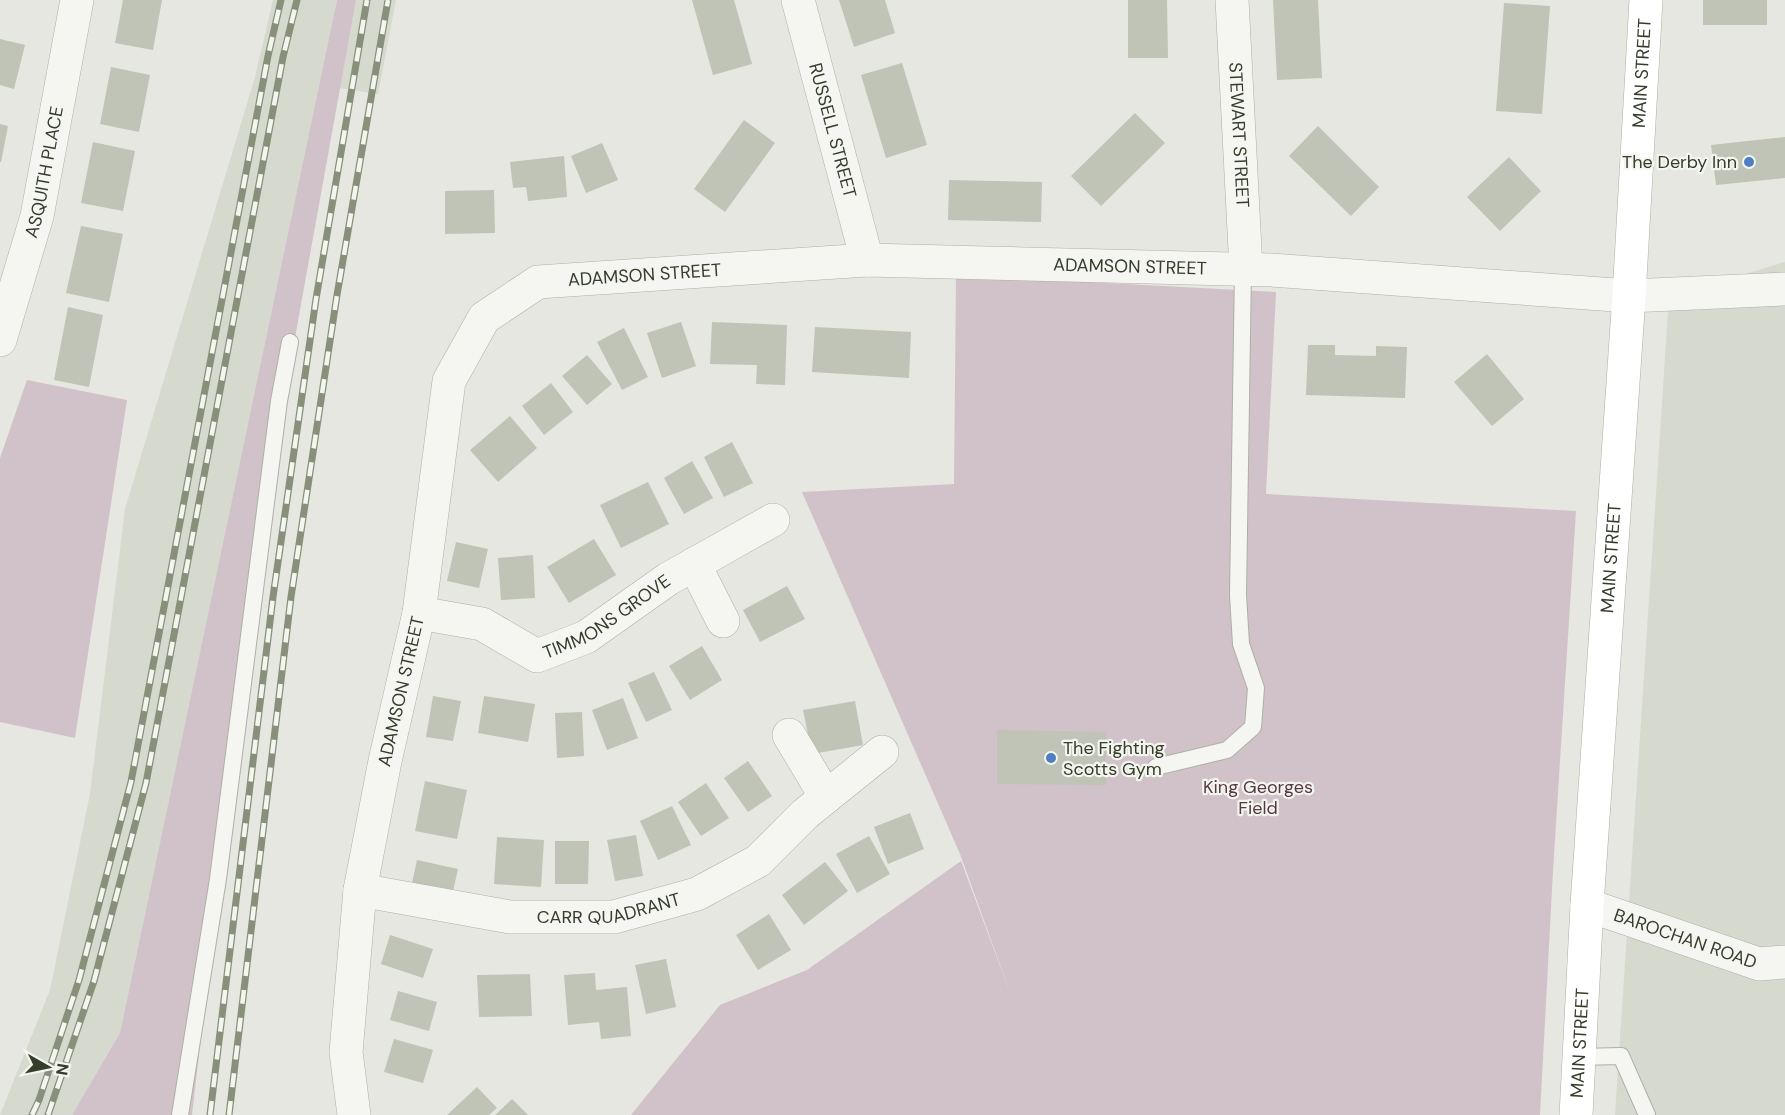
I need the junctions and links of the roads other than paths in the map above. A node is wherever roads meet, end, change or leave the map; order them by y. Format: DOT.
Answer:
graph roads {
  1 [pos="77,0"];
  2 [pos="798,0"];
  3 [pos="1232,0"];
  4 [pos="1646,0"];
  5 [pos="867,260"];
  6 [pos="1244,269"];
  7 [pos="1785,289"];
  8 [pos="1629,296"];
  9 [pos="0,340"];
  10 [pos="290,342"];
  11 [pos="773,520"];
  12 [pos="694,564"];
  13 [pos="419,613"];
  14 [pos="723,621"];
  15 [pos="789,735"];
  16 [pos="882,752"];
  17 [pos="1156,767"];
  18 [pos="826,797"];
  19 [pos="360,890"];
  20 [pos="1587,905"];
  21 [pos="1785,962"];
  22 [pos="1578,1057"];
  23 [pos="180,1115"];
  24 [pos="354,1115"];
  25 [pos="1576,1115"];
  26 [pos="1647,1115"];
  1 -- 9 [label="street, ASQUITH PLACE"];
  2 -- 5 [label="street, RUSSELL STREET"];
  3 -- 6 [label="street, STEWART STREET"];
  4 -- 8 [label="main road, MAIN STREET"];
  5 -- 6 [label="street, ADAMSON STREET"];
  5 -- 13 [label="street, ADAMSON STREET"];
  6 -- 8 [label="street, ADAMSON STREET"];
  6 -- 17 [label="lane"];
  7 -- 8 [label="street, ADAMSON STREET"];
  8 -- 20 [label="main road, MAIN STREET"];
  10 -- 23 [label="lane"];
  11 -- 12 [label="street, TIMMONS GROVE"];
  12 -- 13 [label="street, TIMMONS GROVE"];
  12 -- 14 [label="street, TIMMONS GROVE"];
  13 -- 19 [label="street, ADAMSON STREET"];
  15 -- 18 [label="street"];
  16 -- 18 [label="street, CARR QUADRANT"];
  18 -- 19 [label="street, CARR QUADRANT"];
  19 -- 24 [label="street, ADAMSON STREET"];
  20 -- 21 [label="street, BAROCHAN ROAD"];
  20 -- 22 [label="main road, MAIN STREET"];
  22 -- 25 [label="main road, MAIN STREET"];
  22 -- 26 [label="lane"];
}
